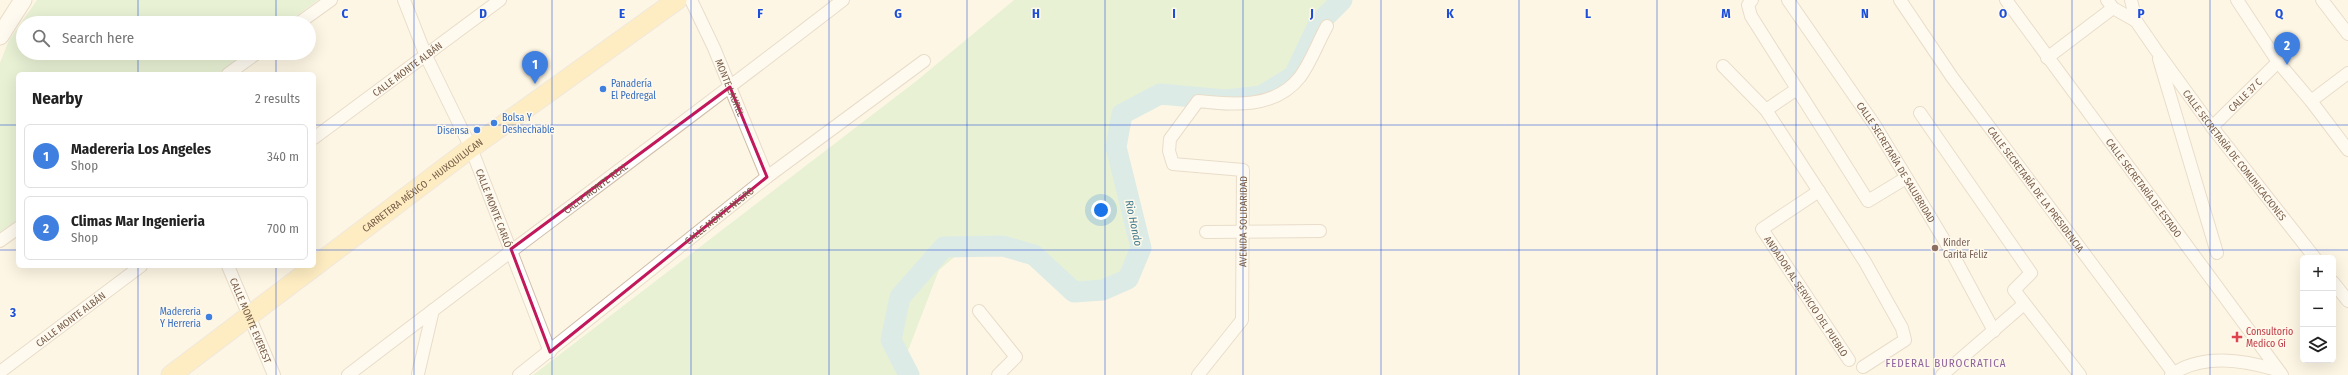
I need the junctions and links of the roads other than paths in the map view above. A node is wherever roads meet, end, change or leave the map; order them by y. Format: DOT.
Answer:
graph roads {
  1 [pos="23,0"];
  2 [pos="330,0"];
  3 [pos="404,0"];
  4 [pos="500,0"];
  5 [pos="677,0"];
  6 [pos="691,0"];
  7 [pos="842,0"];
  8 [pos="1752,0"];
  9 [pos="1788,0"];
  10 [pos="1900,0"];
  11 [pos="2006,0"];
  12 [pos="2131,0"];
  13 [pos="2237,0"];
  14 [pos="2322,0"];
  15 [pos="2110,4"];
  16 [pos="308,16"];
  17 [pos="2136,21"];
  18 [pos="1327,26"];
  19 [pos="2348,34"];
  20 [pos="0,36"];
  21 [pos="2156,50"];
  22 [pos="426,56"];
  23 [pos="2047,58"];
  24 [pos="247,60"];
  25 [pos="924,61"];
  26 [pos="2278,62"];
  27 [pos="1723,66"];
  28 [pos="231,72"];
  29 [pos="2348,73"];
  30 [pos="730,88"];
  31 [pos="1797,88"];
  32 [pos="2312,101"];
  33 [pos="1766,110"];
  34 [pos="1920,112"];
  35 [pos="2212,127"];
  36 [pos="316,137"];
  37 [pos="471,148"];
  38 [pos="2348,150"];
  39 [pos="767,177"];
  40 [pos="1906,178"];
  41 [pos="1819,191"];
  42 [pos="16,229"];
  43 [pos="1320,231"];
  44 [pos="1206,232"];
  45 [pos="1243,232"];
  46 [pos="0,241"];
  47 [pos="511,249"];
  48 [pos="2217,253"];
  49 [pos="2313,255"];
  50 [pos="316,266"];
  51 [pos="138,268"];
  52 [pos="229,268"];
  53 [pos="313,268"];
  54 [pos="2336,286"];
  55 [pos="2348,301"];
  56 [pos="2024,304"];
  57 [pos="433,310"];
  58 [pos="979,310"];
  59 [pos="250,316"];
  60 [pos="1994,331"];
  61 [pos="550,352"];
  62 [pos="1849,360"];
  63 [pos="1863,367"];
  64 [pos="0,372"];
  65 [pos="2280,373"];
  66 [pos="418,374"];
  67 [pos="2173,374"];
  68 [pos="170,375"];
  69 [pos="274,375"];
  70 [pos="348,375"];
  71 [pos="519,375"];
  72 [pos="998,375"];
  73 [pos="1198,375"];
  74 [pos="1942,375"];
  75 [pos="2080,375"];
  1 -- 20 [label="street"];
  2 -- 16 [label="street"];
  3 -- 22 [label="street, CALLE MONTE CARLÓ"];
  4 -- 22 [label="street, CALLE MONTE ALBÁN"];
  5 -- 37 [label="main road, CARRETERA MÉXICO - HUIXQUILUCAN"];
  6 -- 30 [label="street, MONTE LAUREL"];
  7 -- 30 [label="street, CALLE MONTE REAL"];
  8 -- 31 [label="street"];
  9 -- 40 [label="street, CALLE SECRETARÍA DE SALUBRIDAD"];
  10 -- 67 [label="street, CALLE SECRETARÍA DE LA PRESIDENCIA"];
  11 -- 23 [label="street, CALLE SECRETARÍA DE ESTADO"];
  12 -- 17 [label="street"];
  13 -- 26 [label="street"];
  14 -- 19 [label="street"];
  15 -- 17 [label="street"];
  15 -- 23 [label="street"];
  17 -- 21 [label="street, CALLE SECRETARÍA DE COMUNICACIONES"];
  18 -- 45 [label="street, AVENIDA SOLIDARIDAD"];
  21 -- 35 [label="street, CALLE SECRETARÍA DE COMUNICACIONES"];
  21 -- 48 [label="street, CALLE SECRETARÍA DE COMUNICACIONES"];
  22 -- 36 [label="street, CALLE MONTE ALBÁN"];
  22 -- 37 [label="street, CALLE MONTE CARLÓ"];
  23 -- 65 [label="street, CALLE SECRETARÍA DE ESTADO"];
  24 -- 28 [label="street"];
  25 -- 39 [label="street, CALLE MONTE NEGRO"];
  26 -- 32 [label="street"];
  26 -- 35 [label="street, CALLE 37 C"];
  27 -- 33 [label="street"];
  29 -- 32 [label="street"];
  30 -- 39 [label="street, MONTE LAUREL"];
  30 -- 47 [label="street, CALLE MONTE REAL"];
  31 -- 33 [label="street"];
  31 -- 40 [label="street"];
  32 -- 38 [label="street"];
  33 -- 41 [label="street"];
  34 -- 56 [label="street"];
  35 -- 49 [label="street, CALLE SECRETARÍA DE COMUNICACIONES"];
  37 -- 47 [label="street, CALLE MONTE CARLÓ"];
  37 -- 50 [label="main road, CARRETERA MÉXICO - HUIXQUILUCAN"];
  39 -- 61 [label="street, CALLE MONTE NEGRO"];
  40 -- 60 [label="street, CALLE SECRETARÍA DE SALUBRIDAD"];
  41 -- 62 [label="street, ANDADOR AL SERVICIO DEL PUEBLO"];
  41 -- 63 [label="street"];
  42 -- 46 [label="street"];
  43 -- 45 [label="street"];
  44 -- 45 [label="street"];
  45 -- 73 [label="street, AVENIDA SOLIDARIDAD"];
  47 -- 57 [label="street, CALLE MONTE REAL"];
  47 -- 61 [label="street, CALLE MONTE CARLÓ"];
  51 -- 64 [label="street, CALLE MONTE ALBÁN"];
  52 -- 59 [label="street, CALLE MONTE EVEREST"];
  53 -- 59 [label="main road, CARRETERA MÉXICO - HUIXQUILUCAN"];
  54 -- 55 [label="street"];
  56 -- 60 [label="street"];
  56 -- 75 [label="street"];
  57 -- 66 [label="street"];
  57 -- 70 [label="street, CALLE MONTE REAL"];
  58 -- 72 [label="street"];
  59 -- 68 [label="main road, CARRETERA MÉXICO - HUIXQUILUCAN"];
  59 -- 69 [label="street, CALLE MONTE EVEREST"];
  60 -- 74 [label="street"];
  61 -- 71 [label="street, CALLE MONTE NEGRO"];
  65 -- 67 [label="street"];
}
